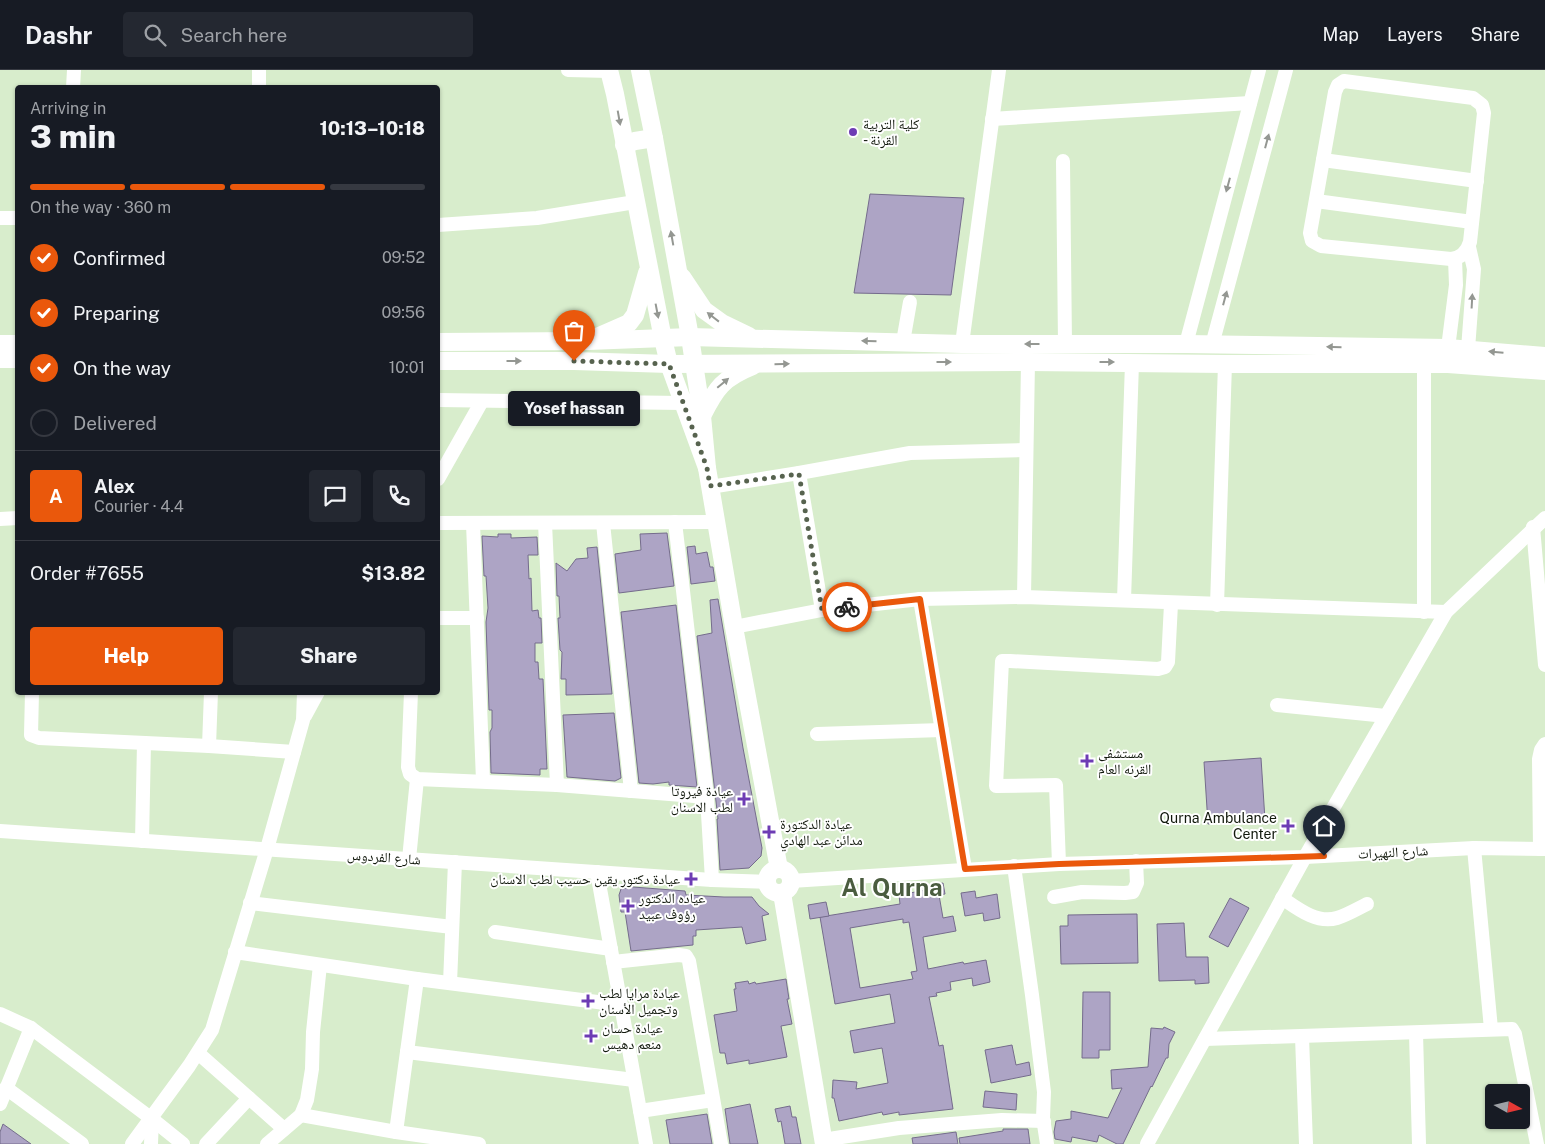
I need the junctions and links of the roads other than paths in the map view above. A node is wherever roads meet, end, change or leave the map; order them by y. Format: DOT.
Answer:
graph roads {
  1 [pos="74,70"];
  2 [pos="259,70"];
  3 [pos="568,70"];
  4 [pos="609,70"];
  5 [pos="999,70"];
  6 [pos="1259,70"];
  7 [pos="1286,70"];
  8 [pos="641,78"];
  9 [pos="72,85"];
  10 [pos="259,85"];
  11 [pos="615,94"];
  12 [pos="1250,103"];
  13 [pos="992,119"];
  14 [pos="654,138"];
  15 [pos="624,146"];
  16 [pos="1323,160"];
  17 [pos="1063,161"];
  18 [pos="1476,182"];
  19 [pos="1316,201"];
  20 [pos="636,202"];
  21 [pos="0,218"];
  22 [pos="15,218"];
  23 [pos="1472,222"];
  24 [pos="440,225"];
  25 [pos="1469,248"];
  26 [pos="1455,259"];
  27 [pos="648,268"];
  28 [pos="678,271"];
  29 [pos="910,302"];
  30 [pos="690,337"];
  31 [pos="663,339"];
  32 [pos="756,339"];
  33 [pos="588,341"];
  34 [pos="440,342"];
  35 [pos="904,342"];
  36 [pos="0,344"];
  37 [pos="15,344"];
  38 [pos="962,344"];
  39 [pos="1065,344"];
  40 [pos="1186,344"];
  41 [pos="1212,345"];
  42 [pos="1448,348"];
  43 [pos="1468,349"];
  44 [pos="1545,356"];
  45 [pos="0,359"];
  46 [pos="15,359"];
  47 [pos="440,360"];
  48 [pos="1028,362"];
  49 [pos="693,363"];
  50 [pos="1132,363"];
  51 [pos="669,364"];
  52 [pos="758,364"];
  53 [pos="1225,364"];
  54 [pos="1424,364"];
  55 [pos="1545,371"];
  56 [pos="440,400"];
  57 [pos="482,401"];
  58 [pos="683,403"];
  59 [pos="702,416"];
  60 [pos="1025,450"];
  61 [pos="707,468"];
  62 [pos="799,474"];
  63 [pos="440,475"];
  64 [pos="710,486"];
  65 [pos="0,518"];
  66 [pos="15,518"];
  67 [pos="1545,518"];
  68 [pos="674,522"];
  69 [pos="716,522"];
  70 [pos="440,523"];
  71 [pos="473,523"];
  72 [pos="546,523"];
  73 [pos="603,523"];
  74 [pos="1533,527"];
  75 [pos="1024,597"];
  76 [pos="920,599"];
  77 [pos="1124,600"];
  78 [pos="1171,604"];
  79 [pos="1217,605"];
  80 [pos="822,610"];
  81 [pos="1424,612"];
  82 [pos="1446,612"];
  83 [pos="440,618"];
  84 [pos="477,618"];
  85 [pos="734,627"];
  86 [pos="1545,664"];
  87 [pos="32,695"];
  88 [pos="211,695"];
  89 [pos="304,695"];
  90 [pos="316,695"];
  91 [pos="411,695"];
  92 [pos="1278,705"];
  93 [pos="1386,716"];
  94 [pos="302,720"];
  95 [pos="942,730"];
  96 [pos="817,734"];
  97 [pos="144,743"];
  98 [pos="1545,744"];
  99 [pos="209,746"];
  100 [pos="294,752"];
  101 [pos="417,779"];
  102 [pos="483,781"];
  103 [pos="557,785"];
  104 [pos="631,790"];
  105 [pos="707,797"];
  106 [pos="0,831"];
  107 [pos="142,841"];
  108 [pos="1474,848"];
  109 [pos="267,849"];
  110 [pos="1542,849"];
  111 [pos="1305,857"];
  112 [pos="409,859"];
  113 [pos="1136,861"];
  114 [pos="455,862"];
  115 [pos="1059,864"];
  116 [pos="1014,866"];
  117 [pos="965,869"];
  118 [pos="597,872"];
  119 [pos="712,880"];
  120 [pos="780,881"];
  121 [pos="1054,897"];
  122 [pos="1282,898"];
  123 [pos="250,903"];
  124 [pos="1367,904"];
  125 [pos="452,928"];
  126 [pos="495,932"];
  127 [pos="235,952"];
  128 [pos="612,956"];
  129 [pos="320,965"];
  130 [pos="417,979"];
  131 [pos="450,983"];
  132 [pos="621,1005"];
  133 [pos="0,1014"];
  134 [pos="30,1028"];
  135 [pos="1491,1029"];
  136 [pos="1416,1033"];
  137 [pos="1302,1037"];
  138 [pos="1205,1039"];
  139 [pos="407,1052"];
  140 [pos="198,1053"];
  141 [pos="634,1080"];
  142 [pos="6,1088"];
  143 [pos="249,1098"];
  144 [pos="713,1100"];
  145 [pos="0,1104"];
  146 [pos="640,1111"];
  147 [pos="301,1115"];
  148 [pos="152,1119"];
  149 [pos="1044,1121"];
  150 [pos="284,1129"];
  151 [pos="396,1132"];
  152 [pos="450,1142"];
  153 [pos="824,1142"];
  154 [pos="82,1144"];
  155 [pos="132,1144"];
  156 [pos="151,1144"];
  157 [pos="183,1144"];
  158 [pos="206,1144"];
  159 [pos="267,1144"];
  160 [pos="479,1144"];
  161 [pos="646,1144"];
  162 [pos="721,1144"];
  163 [pos="1047,1144"];
  164 [pos="1147,1144"];
  165 [pos="1306,1144"];
  166 [pos="1420,1144"];
  167 [pos="1537,1144"];
  1 -- 9 [label="street"];
  2 -- 10 [label="street"];
  3 -- 4 [label="street"];
  4 -- 11 [label="main road"];
  5 -- 13 [label="street"];
  6 -- 12 [label="street"];
  41 -- 7 [label="street, one-way"];
  8 -- 11 [label="main road"];
  8 -- 14 [label="main road"];
  11 -- 15 [label="main road, one-way"];
  12 -- 13 [label="street"];
  12 -- 40 [label="street, one-way"];
  13 -- 38 [label="street"];
  14 -- 15 [label="main road"];
  28 -- 14 [label="main road, one-way"];
  15 -- 20 [label="main road"];
  16 -- 18 [label="street"];
  16 -- 18 [label="street"];
  16 -- 19 [label="street"];
  17 -- 39 [label="street"];
  18 -- 23 [label="street"];
  19 -- 23 [label="street"];
  19 -- 26 [label="street"];
  20 -- 24 [label="street"];
  20 -- 27 [label="main road"];
  21 -- 22 [label="street"];
  23 -- 25 [label="street"];
  25 -- 26 [label="street"];
  43 -- 25 [label="street, one-way"];
  26 -- 42 [label="street"];
  27 -- 31 [label="main road, one-way"];
  27 -- 33 [label="main road"];
  28 -- 30 [label="main road"];
  32 -- 28 [label="main road, one-way"];
  29 -- 35 [label="street"];
  30 -- 31 [label="main road"];
  30 -- 32 [label="main road"];
  30 -- 49 [label="main road"];
  31 -- 33 [label="main road"];
  31 -- 51 [label="main road"];
  35 -- 32 [label="main road, one-way"];
  33 -- 34 [label="main road"];
  35 -- 38 [label="main road"];
  36 -- 37 [label="main road"];
  39 -- 38 [label="main road, one-way"];
  39 -- 40 [label="main road"];
  40 -- 41 [label="main road"];
  42 -- 41 [label="main road, one-way"];
  42 -- 43 [label="main road"];
  44 -- 43 [label="main road, one-way"];
  45 -- 46 [label="main road"];
  47 -- 51 [label="main road, one-way"];
  48 -- 50 [label="main road, one-way"];
  52 -- 48 [label="main road, one-way"];
  48 -- 60 [label="street"];
  49 -- 51 [label="main road"];
  49 -- 52 [label="main road"];
  49 -- 59 [label="main road"];
  50 -- 53 [label="main road"];
  50 -- 77 [label="street"];
  51 -- 58 [label="main road"];
  59 -- 52 [label="main road, one-way"];
  53 -- 54 [label="main road"];
  53 -- 79 [label="street"];
  54 -- 55 [label="main road"];
  54 -- 81 [label="street"];
  56 -- 57 [label="street"];
  57 -- 58 [label="street"];
  57 -- 63 [label="street"];
  58 -- 61 [label="main road"];
  59 -- 61 [label="main road"];
  60 -- 62 [label="street"];
  60 -- 75 [label="street"];
  61 -- 64 [label="main road"];
  62 -- 64 [label="street"];
  62 -- 80 [label="street"];
  64 -- 69 [label="main road"];
  65 -- 66 [label="street"];
  67 -- 74 [label="street"];
  68 -- 69 [label="street"];
  68 -- 73 [label="street"];
  68 -- 105 [label="street"];
  69 -- 85 [label="main road"];
  70 -- 71 [label="street"];
  71 -- 72 [label="street"];
  71 -- 84 [label="street"];
  72 -- 73 [label="street"];
  72 -- 103 [label="street"];
  73 -- 104 [label="street"];
  74 -- 82 [label="street"];
  74 -- 86 [label="street"];
  75 -- 76 [label="street"];
  75 -- 77 [label="street"];
  76 -- 80 [label="street"];
  76 -- 95 [label="street"];
  77 -- 78 [label="street"];
  78 -- 79 [label="street"];
  78 -- 115 [label="street"];
  79 -- 81 [label="street"];
  80 -- 85 [label="street"];
  81 -- 82 [label="street"];
  82 -- 93 [label="street"];
  83 -- 84 [label="street"];
  84 -- 102 [label="street"];
  85 -- 120 [label="main road"];
  87 -- 97 [label="street"];
  88 -- 99 [label="street"];
  89 -- 94 [label="street"];
  90 -- 94 [label="street"];
  91 -- 101 [label="street"];
  92 -- 93 [label="street"];
  93 -- 111 [label="street"];
  94 -- 100 [label="street"];
  95 -- 96 [label="street"];
  95 -- 117 [label="street"];
  97 -- 99 [label="street"];
  97 -- 107 [label="street"];
  98 -- 110 [label="street"];
  99 -- 100 [label="street"];
  100 -- 109 [label="street"];
  101 -- 102 [label="street"];
  101 -- 112 [label="street"];
  102 -- 103 [label="street"];
  103 -- 104 [label="street"];
  104 -- 105 [label="street"];
  105 -- 119 [label="street"];
  106 -- 107 [label="street, شارع الفردوس"];
  107 -- 109 [label="street, شارع الفردوس"];
  108 -- 110 [label="street, شارع النهيرات"];
  108 -- 111 [label="street, شارع النهيرات"];
  108 -- 135 [label="street"];
  109 -- 112 [label="street, شارع الفردوس"];
  109 -- 123 [label="street"];
  111 -- 113 [label="street, شارع النهيرات"];
  111 -- 122 [label="street"];
  112 -- 114 [label="street, شارع الفردوس"];
  113 -- 115 [label="street, شارع النهيرات"];
  113 -- 121 [label="street"];
  114 -- 118 [label="street, شارع الفردوس"];
  114 -- 125 [label="street"];
  115 -- 116 [label="street, شارع النهيرات"];
  116 -- 117 [label="street, شارع النهيرات"];
  116 -- 149 [label="street"];
  117 -- 120 [label="street, شارع النهيرات"];
  118 -- 119 [label="street, شارع الفردوس"];
  118 -- 128 [label="street"];
  119 -- 120 [label="street, شارع الفردوس"];
  120 -- 153 [label="main road"];
  122 -- 124 [label="street"];
  122 -- 138 [label="street"];
  123 -- 125 [label="street"];
  123 -- 127 [label="street"];
  125 -- 131 [label="street"];
  126 -- 128 [label="street"];
  127 -- 129 [label="street"];
  127 -- 140 [label="street"];
  128 -- 132 [label="street"];
  128 -- 144 [label="street"];
  129 -- 130 [label="street"];
  129 -- 147 [label="street"];
  130 -- 131 [label="street"];
  130 -- 139 [label="street"];
  131 -- 132 [label="street"];
  132 -- 141 [label="street"];
  133 -- 134 [label="street"];
  134 -- 142 [label="street"];
  134 -- 148 [label="street"];
  135 -- 136 [label="street"];
  135 -- 167 [label="street"];
  136 -- 137 [label="street"];
  136 -- 166 [label="street"];
  137 -- 138 [label="street"];
  137 -- 165 [label="street"];
  138 -- 164 [label="street"];
  139 -- 141 [label="street"];
  139 -- 151 [label="street"];
  140 -- 143 [label="street"];
  140 -- 148 [label="street"];
  141 -- 146 [label="street"];
  142 -- 145 [label="street"];
  142 -- 154 [label="street"];
  143 -- 150 [label="street"];
  143 -- 158 [label="street"];
  144 -- 146 [label="street"];
  144 -- 162 [label="street"];
  146 -- 161 [label="street"];
  147 -- 150 [label="street"];
  147 -- 151 [label="street"];
  148 -- 155 [label="street"];
  148 -- 156 [label="street"];
  148 -- 157 [label="street"];
  149 -- 153 [label="street"];
  149 -- 163 [label="street"];
  150 -- 159 [label="street"];
  151 -- 152 [label="street"];
  152 -- 160 [label="street"];
}
